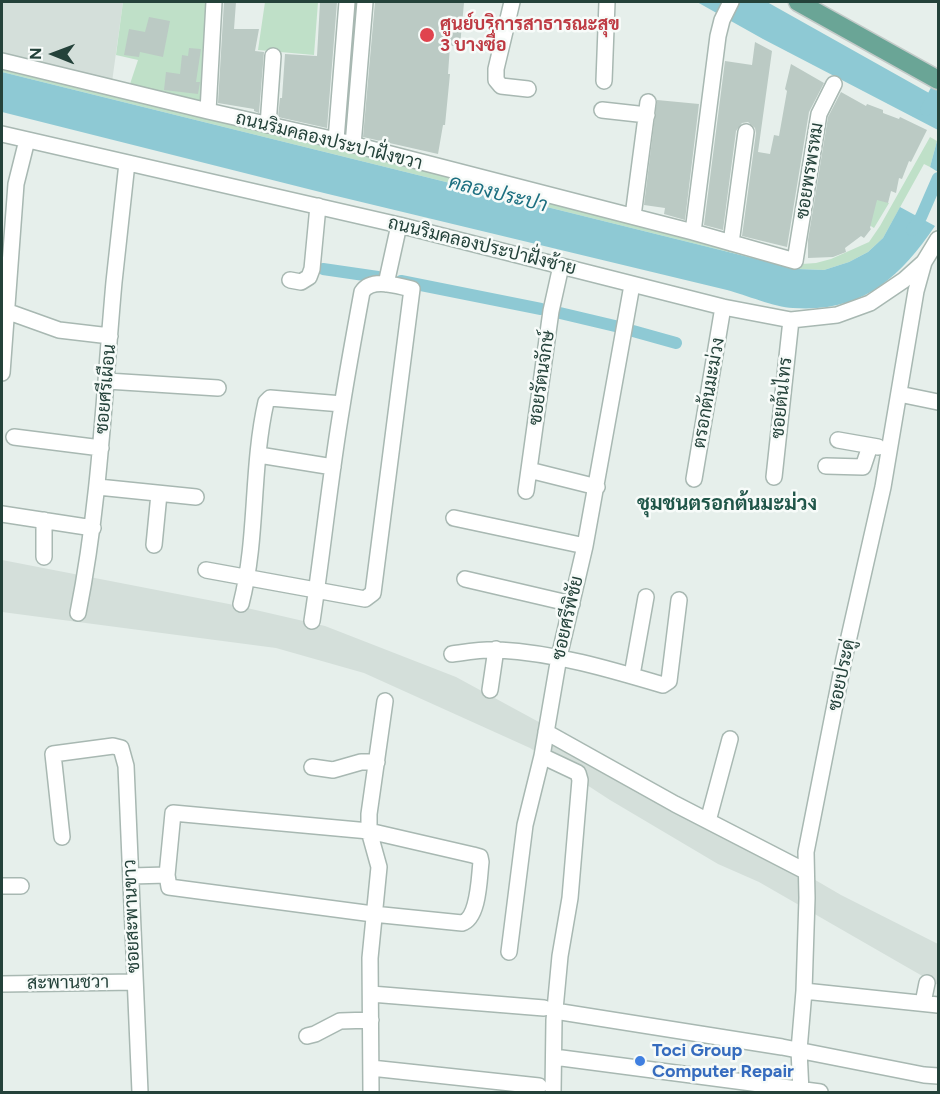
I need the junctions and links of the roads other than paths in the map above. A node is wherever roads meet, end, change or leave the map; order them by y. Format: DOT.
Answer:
graph roads {
  1 [pos="214,2"];
  2 [pos="347,2"];
  3 [pos="365,2"];
  4 [pos="512,2"];
  5 [pos="607,2"];
  6 [pos="731,2"];
  7 [pos="807,4"];
  8 [pos="273,56"];
  9 [pos="2,61"];
  10 [pos="933,77"];
  11 [pos="604,81"];
  12 [pos="834,84"];
  13 [pos="528,90"];
  14 [pos="602,110"];
  15 [pos="208,111"];
  16 [pos="268,125"];
  17 [pos="746,132"];
  18 [pos="2,134"];
  19 [pos="27,140"];
  20 [pos="336,140"];
  21 [pos="353,145"];
  22 [pos="128,163"];
  23 [pos="318,206"];
  24 [pos="633,216"];
  25 [pos="399,225"];
  26 [pos="693,232"];
  27 [pos="939,239"];
  28 [pos="731,243"];
  29 [pos="795,261"];
  30 [pos="924,262"];
  31 [pos="561,266"];
  32 [pos="290,280"];
  33 [pos="386,284"];
  34 [pos="632,285"];
  35 [pos="723,307"];
  36 [pos="6,311"];
  37 [pos="791,320"];
  38 [pos="110,336"];
  39 [pos="2,373"];
  40 [pos="107,381"];
  41 [pos="218,388"];
  42 [pos="899,394"];
  43 [pos="939,402"];
  44 [pos="342,404"];
  45 [pos="14,437"];
  46 [pos="838,440"];
  47 [pos="870,446"];
  48 [pos="101,448"];
  49 [pos="889,450"];
  50 [pos="259,455"];
  51 [pos="826,466"];
  52 [pos="333,467"];
  53 [pos="529,470"];
  54 [pos="774,477"];
  55 [pos="694,479"];
  56 [pos="98,487"];
  57 [pos="597,487"];
  58 [pos="526,490"];
  59 [pos="159,494"];
  60 [pos="196,496"];
  61 [pos="2,514"];
  62 [pos="454,518"];
  63 [pos="44,520"];
  64 [pos="93,528"];
  65 [pos="154,546"];
  66 [pos="585,546"];
  67 [pos="44,556"];
  68 [pos="206,570"];
  69 [pos="248,579"];
  70 [pos="465,579"];
  71 [pos="316,591"];
  72 [pos="646,597"];
  73 [pos="679,600"];
  74 [pos="241,604"];
  75 [pos="572,604"];
  76 [pos="78,613"];
  77 [pos="312,621"];
  78 [pos="496,650"];
  79 [pos="452,654"];
  80 [pos="559,657"];
  81 [pos="632,675"];
  82 [pos="490,690"];
  83 [pos="385,701"];
  84 [pos="546,732"];
  85 [pos="729,739"];
  86 [pos="542,756"];
  87 [pos="377,762"];
  88 [pos="312,767"];
  89 [pos="708,821"];
  90 [pos="369,831"];
  91 [pos="62,837"];
  92 [pos="806,871"];
  93 [pos="167,875"];
  94 [pos="131,876"];
  95 [pos="2,886"];
  96 [pos="21,886"];
  97 [pos="373,914"];
  98 [pos="509,952"];
  99 [pos="135,982"];
  100 [pos="927,983"];
  101 [pos="2,984"];
  102 [pos="804,991"];
  103 [pos="371,994"];
  104 [pos="923,1003"];
  105 [pos="939,1005"];
  106 [pos="549,1010"];
  107 [pos="371,1020"];
  108 [pos="307,1036"];
  109 [pos="799,1050"];
  110 [pos="554,1057"];
  111 [pos="371,1068"];
  112 [pos="939,1076"];
  113 [pos="539,1086"];
  114 [pos="801,1091"];
  115 [pos="140,1092"];
  116 [pos="371,1092"];
  117 [pos="553,1092"];
  118 [pos="820,1092"];
  1 -- 15 [label="street"];
  2 -- 20 [label="street"];
  3 -- 21 [label="street"];
  4 -- 13 [label="street"];
  5 -- 11 [label="street"];
  6 -- 26 [label="street"];
  7 -- 10 [label="main road"];
  8 -- 16 [label="street"];
  9 -- 15 [label="street, ถนนริมคลองประปาฝั่งขวา"];
  12 -- 29 [label="street, ซอยพรพรหม"];
  14 -- 24 [label="street"];
  15 -- 16 [label="street, ถนนริมคลองประปาฝั่งขวา"];
  16 -- 20 [label="street, ถนนริมคลองประปาฝั่งขวา"];
  17 -- 28 [label="street"];
  18 -- 19 [label="street, ถนนริมคลองประปาฝั่งซ้าย"];
  19 -- 22 [label="street, ถนนริมคลองประปาฝั่งซ้าย"];
  19 -- 36 [label="street"];
  20 -- 21 [label="street, ถนนริมคลองประปาฝั่งขวา"];
  21 -- 24 [label="street, ถนนริมคลองประปาฝั่งขวา"];
  22 -- 23 [label="street, ถนนริมคลองประปาฝั่งซ้าย"];
  22 -- 38 [label="street, ซอยศรีเผือน"];
  23 -- 25 [label="street, ถนนริมคลองประปาฝั่งซ้าย"];
  23 -- 32 [label="street"];
  24 -- 26 [label="street, ถนนริมคลองประปาฝั่งขวา"];
  25 -- 31 [label="street, ถนนริมคลองประปาฝั่งซ้าย"];
  25 -- 33 [label="street"];
  26 -- 28 [label="street, ถนนริมคลองประปาฝั่งขวา"];
  27 -- 30 [label="street, ถนนริมคลองประปาฝั่งซ้าย"];
  28 -- 29 [label="street, ถนนริมคลองประปาฝั่งขวา"];
  30 -- 37 [label="street, ถนนริมคลองประปาฝั่งซ้าย"];
  30 -- 42 [label="street, ซอยประดู่"];
  31 -- 34 [label="street, ถนนริมคลองประปาฝั่งซ้าย"];
  31 -- 53 [label="street, ซอยรัตนจักษ์"];
  33 -- 44 [label="street"];
  33 -- 71 [label="street"];
  34 -- 35 [label="street, ถนนริมคลองประปาฝั่งซ้าย"];
  34 -- 57 [label="street, ซอยศรีพิชัย"];
  35 -- 37 [label="street, ถนนริมคลองประปาฝั่งซ้าย"];
  35 -- 55 [label="street, ตรอกต้นมะม่วง"];
  36 -- 38 [label="street"];
  36 -- 39 [label="street"];
  37 -- 54 [label="street, ซอยต้นไทร"];
  38 -- 40 [label="street, ซอยศรีเผือน"];
  40 -- 41 [label="street"];
  40 -- 48 [label="street, ซอยศรีเผือน"];
  42 -- 43 [label="street"];
  42 -- 49 [label="street, ซอยประดู่"];
  44 -- 50 [label="street"];
  44 -- 52 [label="street"];
  45 -- 48 [label="street"];
  46 -- 47 [label="street"];
  47 -- 49 [label="street"];
  47 -- 51 [label="street"];
  48 -- 56 [label="street, ซอยศรีเผือน"];
  49 -- 92 [label="street, ซอยประดู่"];
  50 -- 52 [label="street"];
  50 -- 69 [label="street"];
  52 -- 71 [label="street"];
  53 -- 57 [label="street"];
  53 -- 58 [label="street, ซอยรัตนจักษ์"];
  56 -- 59 [label="street"];
  56 -- 64 [label="street, ซอยศรีเผือน"];
  57 -- 66 [label="street, ซอยศรีพิชัย"];
  59 -- 60 [label="street"];
  59 -- 65 [label="street"];
  61 -- 63 [label="street"];
  62 -- 66 [label="street"];
  63 -- 64 [label="street"];
  63 -- 67 [label="street"];
  64 -- 76 [label="street, ซอยศรีเผือน"];
  66 -- 75 [label="street, ซอยศรีพิชัย"];
  68 -- 69 [label="street"];
  69 -- 71 [label="street"];
  69 -- 74 [label="street"];
  70 -- 75 [label="street"];
  71 -- 77 [label="street"];
  72 -- 81 [label="street"];
  73 -- 81 [label="street"];
  75 -- 80 [label="street, ซอยศรีพิชัย"];
  78 -- 79 [label="street"];
  78 -- 80 [label="street"];
  78 -- 82 [label="street"];
  80 -- 81 [label="street"];
  80 -- 84 [label="street, ซอยศรีพิชัย"];
  83 -- 87 [label="street"];
  84 -- 86 [label="street, ซอยศรีพิชัย"];
  84 -- 89 [label="street"];
  85 -- 89 [label="street"];
  86 -- 98 [label="street, ซอยศรีพิชัย"];
  86 -- 106 [label="street"];
  87 -- 88 [label="street"];
  87 -- 90 [label="street"];
  89 -- 92 [label="street"];
  90 -- 93 [label="street"];
  90 -- 97 [label="street"];
  90 -- 97 [label="street"];
  91 -- 94 [label="street, ซอยสะพานขาว"];
  92 -- 102 [label="street, ซอยประดู่"];
  93 -- 94 [label="street"];
  93 -- 97 [label="street"];
  94 -- 99 [label="street, ซอยสะพานขาว"];
  95 -- 96 [label="street"];
  97 -- 103 [label="street"];
  99 -- 101 [label="street, สะพานชวา"];
  99 -- 115 [label="street, ซอยสะพานขาว"];
  100 -- 104 [label="street"];
  102 -- 104 [label="street"];
  102 -- 109 [label="street, ซอยประดู่"];
  103 -- 106 [label="street"];
  103 -- 107 [label="street"];
  104 -- 105 [label="street"];
  106 -- 109 [label="street"];
  106 -- 110 [label="street"];
  107 -- 108 [label="street"];
  107 -- 111 [label="street"];
  109 -- 112 [label="street"];
  109 -- 114 [label="street, ซอยประดู่"];
  110 -- 114 [label="street"];
  110 -- 117 [label="street"];
  111 -- 113 [label="street"];
  111 -- 116 [label="street"];
  114 -- 118 [label="street"];
}
